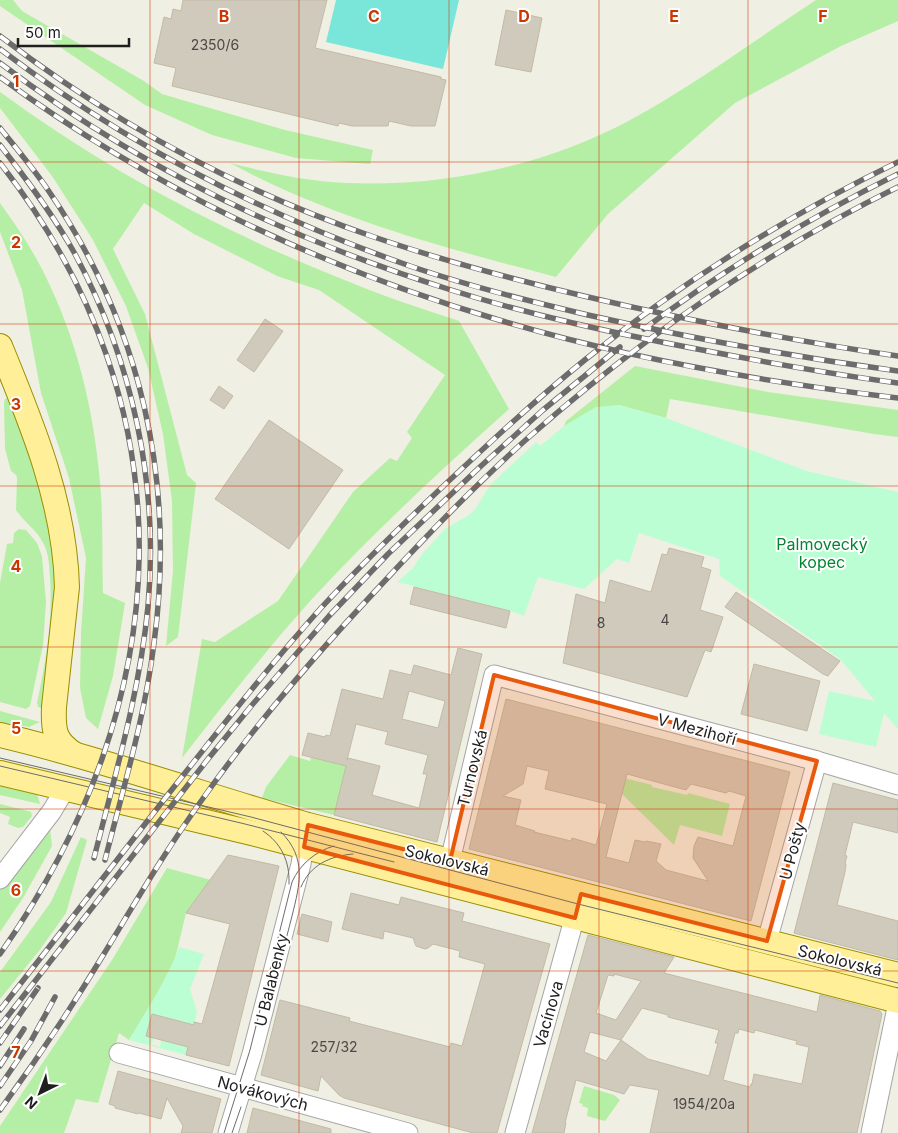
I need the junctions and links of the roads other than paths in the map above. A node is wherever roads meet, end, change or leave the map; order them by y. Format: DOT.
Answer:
graph roads {
  1 [pos="0,346"];
  2 [pos="494,675"];
  3 [pos="0,735"];
  4 [pos="74,754"];
  5 [pos="817,761"];
  6 [pos="0,773"];
  7 [pos="898,785"];
  8 [pos="65,788"];
  9 [pos="304,845"];
  10 [pos="450,861"];
  11 [pos="0,879"];
  12 [pos="581,894"];
  13 [pos="575,918"];
  14 [pos="767,942"];
  15 [pos="898,975"];
  16 [pos="898,1002"];
  17 [pos="119,1053"];
  18 [pos="243,1088"];
  19 [pos="228,1133"];
  20 [pos="408,1133"];
  21 [pos="514,1133"];
  22 [pos="871,1133"];
  1 -- 4 [label="main road"];
  2 -- 5 [label="street, V Mezihoří"];
  2 -- 10 [label="street, Turnovská"];
  3 -- 4 [label="main road, Sokolovská"];
  4 -- 9 [label="main road, Sokolovská"];
  5 -- 7 [label="street, V Mezihoří"];
  5 -- 14 [label="street, U Pošty"];
  6 -- 8 [label="main road, Sokolovská"];
  8 -- 9 [label="main road, Sokolovská"];
  8 -- 11 [label="street"];
  9 -- 10 [label="main road, Sokolovská"];
  9 -- 13 [label="main road, Sokolovská"];
  9 -- 18 [label="street, U Balabenky"];
  10 -- 12 [label="main road, Sokolovská"];
  12 -- 13 [label="street, Vacínova"];
  12 -- 14 [label="main road, Sokolovská"];
  13 -- 16 [label="main road, Sokolovská"];
  13 -- 21 [label="street, Vacínova"];
  14 -- 15 [label="main road, Sokolovská"];
  16 -- 22 [label="street"];
  17 -- 18 [label="street, Novákových"];
  18 -- 19 [label="street, U Balabenky"];
  18 -- 20 [label="street, Novákových"];
}
